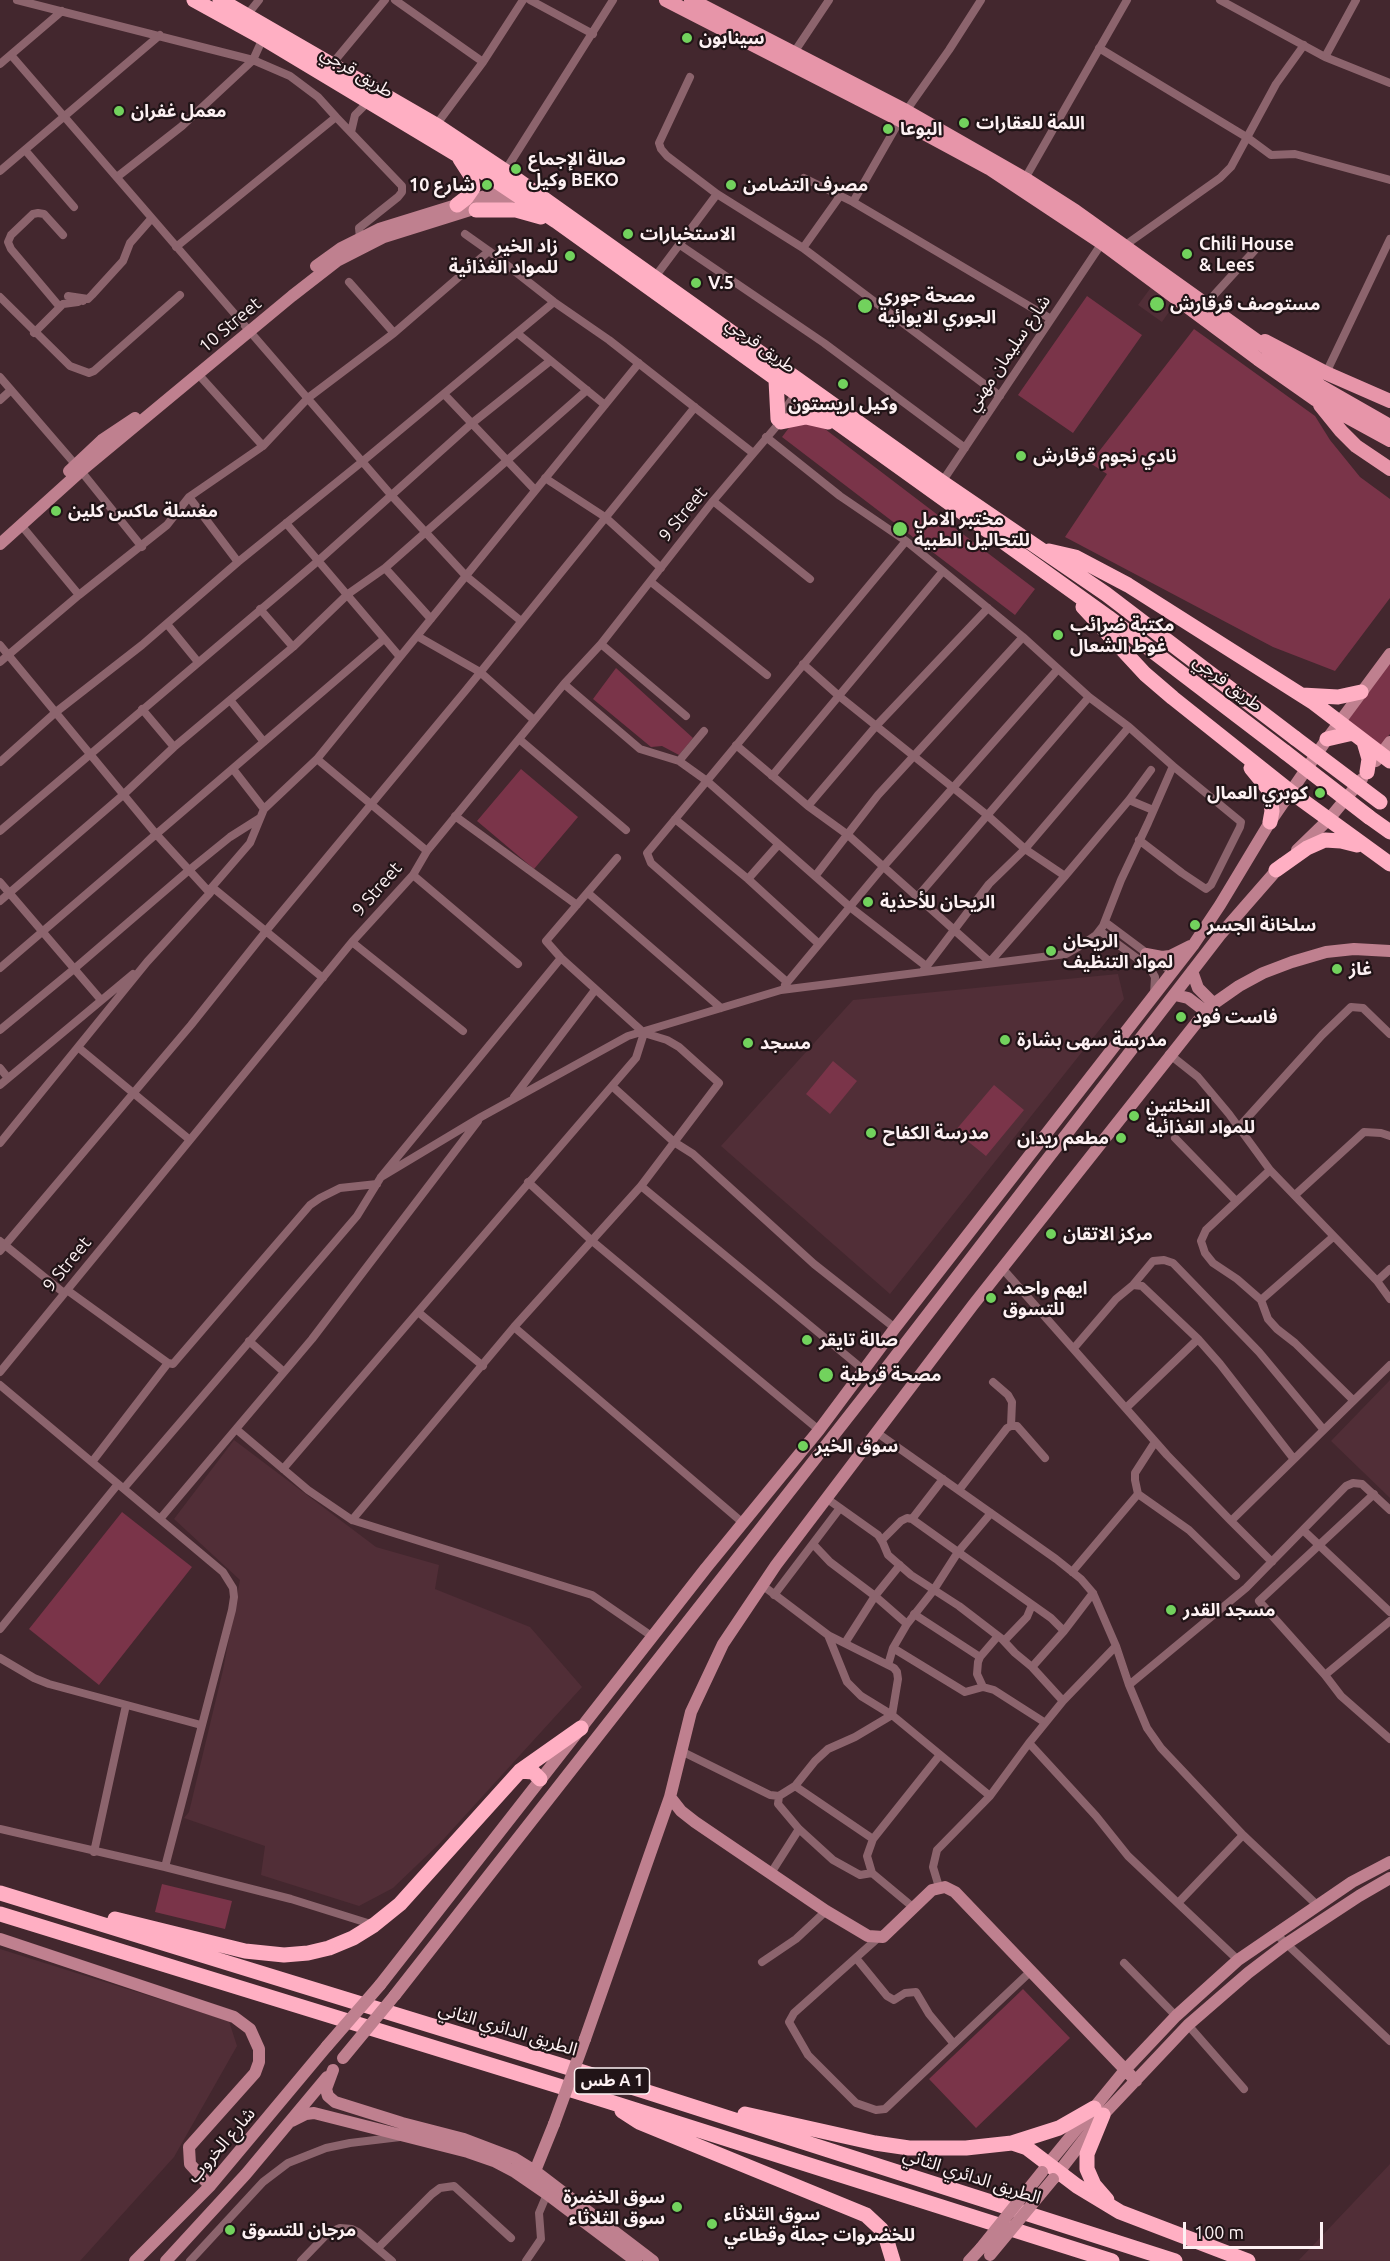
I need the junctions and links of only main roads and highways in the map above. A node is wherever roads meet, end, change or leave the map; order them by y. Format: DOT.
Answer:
graph roads {
  1 [pos="194,0"];
  2 [pos="220,0"];
  3 [pos="666,0"];
  4 [pos="691,0"];
  5 [pos="903,116"];
  6 [pos="456,154"];
  7 [pos="1022,183"];
  8 [pos="513,192"];
  9 [pos="457,205"];
  10 [pos="476,210"];
  11 [pos="556,221"];
  12 [pos="247,329"];
  13 [pos="1248,337"];
  14 [pos="776,380"];
  15 [pos="802,390"];
  16 [pos="1315,399"];
  17 [pos="1390,400"];
  18 [pos="1390,426"];
  19 [pos="848,429"];
  20 [pos="1390,440"];
  21 [pos="79,468"];
  22 [pos="1390,469"];
  23 [pos="0,535"];
  24 [pos="0,544"];
  25 [pos="1040,549"];
  26 [pos="1060,582"];
  27 [pos="1390,654"];
  28 [pos="1361,692"];
  29 [pos="1301,694"];
  30 [pos="1339,723"];
  31 [pos="1358,737"];
  32 [pos="1327,739"];
  33 [pos="1387,752"];
  34 [pos="1247,757"];
  35 [pos="1367,772"];
  36 [pos="1297,790"];
  37 [pos="1385,805"];
  38 [pos="1327,812"];
  39 [pos="1270,822"];
  40 [pos="1390,832"];
  41 [pos="1366,849"];
  42 [pos="1390,864"];
  43 [pos="1276,870"];
  44 [pos="1194,944"];
  45 [pos="1390,951"];
  46 [pos="1146,954"];
  47 [pos="1192,972"];
  48 [pos="1175,995"];
  49 [pos="1153,996"];
  50 [pos="1166,1006"];
  51 [pos="1209,1007"];
  52 [pos="706,1568"];
  53 [pos="721,1581"];
  54 [pos="581,1728"];
  55 [pos="520,1771"];
  56 [pos="540,1779"];
  57 [pos="670,1797"];
  58 [pos="1390,1863"];
  59 [pos="1390,1878"];
  60 [pos="0,1893"];
  61 [pos="47,1908"];
  62 [pos="0,1914"];
  63 [pos="0,1939"];
  64 [pos="333,2070"];
  65 [pos="1125,2070"];
  66 [pos="1136,2081"];
  67 [pos="641,2090"];
  68 [pos="604,2100"];
  69 [pos="1099,2112"];
  70 [pos="292,2121"];
  71 [pos="1012,2143"];
  72 [pos="1050,2172"];
  73 [pos="533,2176"];
  74 [pos="210,2186"];
  75 [pos="1120,2212"];
  76 [pos="985,2255"];
  77 [pos="135,2261"];
  78 [pos="166,2261"];
  79 [pos="636,2261"];
  80 [pos="653,2261"];
  81 [pos="893,2261"];
  82 [pos="969,2261"];
  83 [pos="1112,2261"];
  84 [pos="1175,2261"];
  85 [pos="1248,2261"];
  1 -- 6 [label="highway, طريق قرجي"];
  2 -- 15 [label="highway, طريق قرجي"];
  3 -- 5 [label="main road"];
  4 -- 5 [label="main road"];
  5 -- 7 [label="main road"];
  6 -- 8 [label="highway, طريق قرجي"];
  6 -- 9 [label="highway"];
  7 -- 13 [label="main road"];
  7 -- 16 [label="main road"];
  8 -- 9 [label="main road, 10 Street"];
  8 -- 10 [label="main road, 10 Street"];
  8 -- 11 [label="highway, طريق قرجي"];
  9 -- 12 [label="main road, 10 Street"];
  10 -- 11 [label="highway"];
  10 -- 12 [label="main road, 10 Street"];
  11 -- 14 [label="highway, طريق قرجي"];
  12 -- 21 [label="main road, 10 Street"];
  12 -- 21 [label="main road, 10 Street"];
  13 -- 17 [label="main road"];
  13 -- 18 [label="main road"];
  14 -- 15 [label="highway, طريق قرجي"];
  14 -- 19 [label="highway"];
  15 -- 19 [label="highway, طريق قرجي"];
  15 -- 25 [label="highway, طريق قرجي"];
  16 -- 20 [label="main road"];
  16 -- 22 [label="main road"];
  19 -- 26 [label="highway, طريق قرجي"];
  21 -- 23 [label="main road, 10 Street"];
  21 -- 24 [label="main road, 10 Street"];
  25 -- 29 [label="highway"];
  25 -- 37 [label="highway, طريق قرجي, bridge"];
  26 -- 34 [label="highway"];
  26 -- 40 [label="highway, طريق قرجي, bridge"];
  27 -- 28 [label="main road, شارع الخروب"];
  28 -- 29 [label="highway"];
  28 -- 30 [label="main road, شارع الخروب"];
  29 -- 30 [label="highway"];
  30 -- 31 [label="highway"];
  30 -- 32 [label="main road, شارع الخروب"];
  31 -- 32 [label="highway"];
  31 -- 33 [label="highway"];
  31 -- 35 [label="highway"];
  32 -- 36 [label="main road, شارع الخروب"];
  33 -- 35 [label="main road, شارع الخروب"];
  34 -- 36 [label="highway"];
  34 -- 39 [label="highway"];
  35 -- 38 [label="main road, شارع الخروب"];
  36 -- 38 [label="highway"];
  36 -- 39 [label="main road, شارع الخروب"];
  38 -- 41 [label="highway"];
  38 -- 43 [label="main road, شارع الخروب"];
  39 -- 44 [label="main road, شارع الخروب"];
  41 -- 42 [label="highway"];
  41 -- 43 [label="highway"];
  43 -- 47 [label="main road, شارع الخروب"];
  44 -- 46 [label="main road"];
  44 -- 49 [label="main road, شارع الخروب"];
  45 -- 51 [label="main road"];
  47 -- 48 [label="main road, شارع الخروب"];
  47 -- 51 [label="main road"];
  48 -- 50 [label="main road, شارع الخروب"];
  48 -- 51 [label="main road"];
  49 -- 50 [label="main road"];
  49 -- 52 [label="main road, شارع الخروب"];
  50 -- 53 [label="main road, شارع الخروب"];
  51 -- 57 [label="main road"];
  52 -- 53 [label="main road"];
  52 -- 54 [label="main road, شارع الخروب"];
  53 -- 64 [label="main road, شارع الخروب, bridge"];
  54 -- 55 [label="highway"];
  54 -- 56 [label="main road, شارع الخروب"];
  55 -- 56 [label="highway"];
  55 -- 61 [label="highway"];
  56 -- 74 [label="main road, شارع الخروب, bridge"];
  57 -- 65 [label="main road"];
  57 -- 73 [label="main road, bridge"];
  58 -- 65 [label="main road"];
  59 -- 66 [label="main road"];
  60 -- 61 [label="highway, الطريق الدائري الثاني / طس A 1"];
  61 -- 67 [label="highway, الطريق الدائري الثاني / طس A 1"];
  62 -- 68 [label="highway, طس A 1"];
  63 -- 74 [label="main road"];
  64 -- 70 [label="main road, شارع الخروب"];
  64 -- 73 [label="main road"];
  65 -- 66 [label="main road"];
  65 -- 69 [label="main road"];
  66 -- 69 [label="main road"];
  67 -- 71 [label="highway"];
  67 -- 84 [label="highway, الطريق الدائري الثاني / طس A 1"];
  68 -- 81 [label="highway"];
  68 -- 83 [label="highway, طس A 1"];
  69 -- 71 [label="highway"];
  69 -- 72 [label="main road"];
  69 -- 75 [label="highway"];
  70 -- 73 [label="main road"];
  70 -- 78 [label="main road, شارع الخروب"];
  71 -- 72 [label="highway"];
  72 -- 75 [label="highway"];
  72 -- 76 [label="main road, bridge"];
  73 -- 79 [label="main road"];
  73 -- 80 [label="main road"];
  74 -- 77 [label="main road, شارع الخروب"];
  75 -- 85 [label="highway"];
  76 -- 82 [label="main road"];
}
